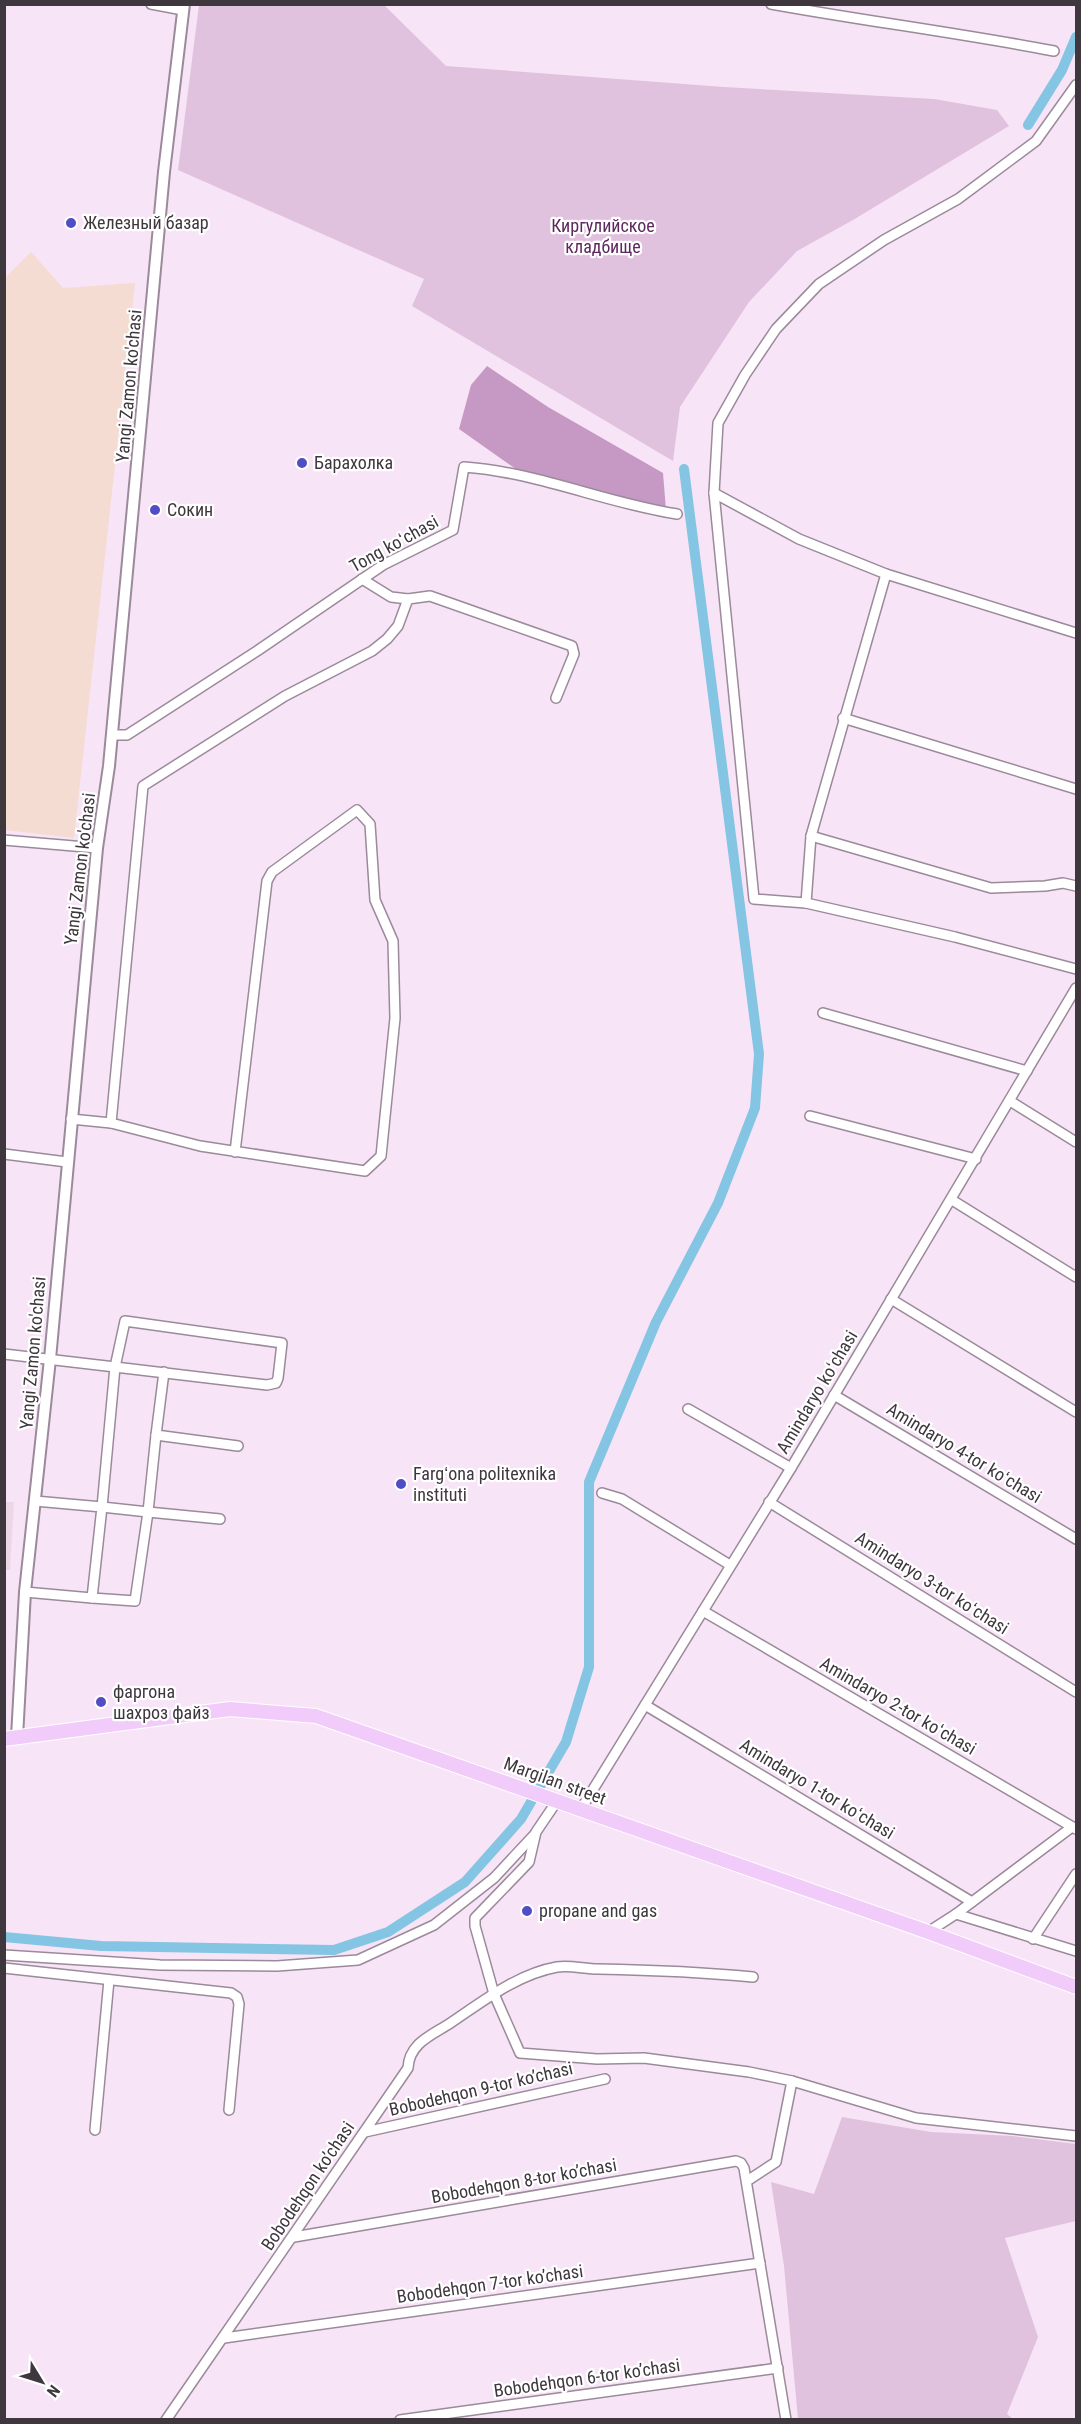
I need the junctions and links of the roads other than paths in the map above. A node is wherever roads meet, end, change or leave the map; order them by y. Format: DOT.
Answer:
graph roads {
  1 [pos="151,4"];
  2 [pos="771,4"];
  3 [pos="165,6"];
  4 [pos="183,7"];
  5 [pos="1054,51"];
  6 [pos="1077,85"];
  7 [pos="714,493"];
  8 [pos="677,514"];
  9 [pos="886,574"];
  10 [pos="362,579"];
  11 [pos="408,599"];
  12 [pos="1077,633"];
  13 [pos="556,698"];
  14 [pos="843,718"];
  15 [pos="112,735"];
  16 [pos="1077,789"];
  17 [pos="811,836"];
  18 [pos="4,840"];
  19 [pos="97,848"];
  20 [pos="1077,886"];
  21 [pos="806,903"];
  22 [pos="1077,969"];
  23 [pos="1077,988"];
  24 [pos="1067,1004"];
  25 [pos="1077,1010"];
  26 [pos="823,1013"];
  27 [pos="1027,1071"];
  28 [pos="1011,1101"];
  29 [pos="810,1116"];
  30 [pos="71,1119"];
  31 [pos="111,1123"];
  32 [pos="1077,1142"];
  33 [pos="235,1152"];
  34 [pos="4,1154"];
  35 [pos="976,1159"];
  36 [pos="67,1162"];
  37 [pos="952,1200"];
  38 [pos="1077,1277"];
  39 [pos="891,1299"];
  40 [pos="4,1354"];
  41 [pos="50,1359"];
  42 [pos="115,1367"];
  43 [pos="164,1372"];
  44 [pos="834,1395"];
  45 [pos="688,1409"];
  46 [pos="1077,1412"];
  47 [pos="156,1435"];
  48 [pos="238,1446"];
  49 [pos="791,1468"];
  50 [pos="602,1493"];
  51 [pos="35,1501"];
  52 [pos="770,1502"];
  53 [pos="102,1507"];
  54 [pos="148,1512"];
  55 [pos="220,1519"];
  56 [pos="1077,1539"];
  57 [pos="730,1565"];
  58 [pos="25,1592"];
  59 [pos="92,1598"];
  60 [pos="703,1611"];
  61 [pos="1077,1692"];
  62 [pos="645,1705"];
  63 [pos="10,1738"];
  64 [pos="553,1800"];
  65 [pos="581,1809"];
  66 [pos="1075,1828"];
  67 [pos="536,1832"];
  68 [pos="1077,1874"];
  69 [pos="972,1902"];
  70 [pos="956,1914"];
  71 [pos="928,1932"];
  72 [pos="1033,1939"];
  73 [pos="1077,1951"];
  74 [pos="4,1955"];
  75 [pos="4,1968"];
  76 [pos="753,1977"];
  77 [pos="109,1980"];
  78 [pos="1077,1987"];
  79 [pos="494,1994"];
  80 [pos="605,2079"];
  81 [pos="792,2081"];
  82 [pos="229,2110"];
  83 [pos="95,2130"];
  84 [pos="365,2132"];
  85 [pos="1077,2136"];
  86 [pos="747,2181"];
  87 [pos="294,2236"];
  88 [pos="760,2263"];
  89 [pos="224,2338"];
  90 [pos="778,2368"];
  91 [pos="166,2420"];
  92 [pos="400,2420"];
  93 [pos="786,2420"];
  1 -- 3 [label="street"];
  2 -- 5 [label="street"];
  3 -- 4 [label="street"];
  4 -- 15 [label="street, Yangi Zamon ko'chasi"];
  6 -- 7 [label="street"];
  7 -- 9 [label="street"];
  7 -- 21 [label="street"];
  8 -- 10 [label="street, Tong koʻchasi"];
  9 -- 12 [label="street"];
  9 -- 14 [label="street"];
  10 -- 11 [label="street"];
  10 -- 15 [label="street, Tong koʻchasi"];
  11 -- 13 [label="street"];
  11 -- 31 [label="street"];
  14 -- 16 [label="street"];
  14 -- 17 [label="street"];
  15 -- 19 [label="street, Yangi Zamon ko'chasi"];
  17 -- 20 [label="street"];
  17 -- 21 [label="street"];
  18 -- 19 [label="street"];
  19 -- 30 [label="street, Yangi Zamon ko'chasi"];
  21 -- 22 [label="street"];
  23 -- 24 [label="street, Amindaryo koʻchasi"];
  24 -- 25 [label="street"];
  24 -- 27 [label="street, Amindaryo koʻchasi"];
  26 -- 27 [label="street"];
  27 -- 28 [label="street, Amindaryo koʻchasi"];
  28 -- 32 [label="street"];
  28 -- 35 [label="street, Amindaryo koʻchasi"];
  29 -- 35 [label="street"];
  30 -- 31 [label="street"];
  30 -- 36 [label="street, Yangi Zamon ko'chasi"];
  31 -- 33 [label="street"];
  33 -- 33 [label="street"];
  34 -- 36 [label="street"];
  35 -- 37 [label="street, Amindaryo koʻchasi"];
  36 -- 41 [label="street, Yangi Zamon ko'chasi"];
  37 -- 38 [label="street"];
  37 -- 39 [label="street, Amindaryo koʻchasi"];
  39 -- 44 [label="street, Amindaryo koʻchasi"];
  39 -- 46 [label="street"];
  40 -- 41 [label="street"];
  41 -- 42 [label="street"];
  41 -- 51 [label="street, Yangi Zamon ko'chasi"];
  42 -- 43 [label="street"];
  42 -- 43 [label="street"];
  42 -- 53 [label="street"];
  43 -- 47 [label="street"];
  44 -- 49 [label="street, Amindaryo koʻchasi"];
  44 -- 56 [label="street, Amindaryo 4-tor koʻchasi"];
  45 -- 49 [label="street"];
  47 -- 48 [label="street"];
  47 -- 54 [label="street"];
  49 -- 52 [label="street, Amindaryo koʻchasi"];
  50 -- 57 [label="street"];
  51 -- 53 [label="street"];
  51 -- 58 [label="street, Yangi Zamon ko'chasi"];
  52 -- 57 [label="street, Amindaryo koʻchasi"];
  52 -- 61 [label="street, Amindaryo 3-tor koʻchasi"];
  53 -- 54 [label="street"];
  53 -- 59 [label="street"];
  54 -- 55 [label="street"];
  54 -- 59 [label="street"];
  57 -- 60 [label="street, Amindaryo koʻchasi"];
  58 -- 59 [label="street"];
  58 -- 63 [label="street, Yangi Zamon ko'chasi"];
  60 -- 62 [label="street, Amindaryo koʻchasi"];
  60 -- 66 [label="street, Amindaryo 2-tor koʻchasi"];
  62 -- 65 [label="street, Amindaryo koʻchasi"];
  62 -- 69 [label="street, Amindaryo 1-tor koʻchasi"];
  63 -- 64 [label="main road, Margilan street"];
  64 -- 65 [label="main road, Margilan street"];
  64 -- 67 [label="street"];
  65 -- 71 [label="main road, Margilan street"];
  66 -- 69 [label="street"];
  67 -- 74 [label="street"];
  67 -- 79 [label="street"];
  68 -- 72 [label="street"];
  69 -- 70 [label="street"];
  70 -- 71 [label="street"];
  70 -- 72 [label="street"];
  71 -- 78 [label="main road, Margilan street"];
  72 -- 73 [label="street"];
  75 -- 77 [label="street"];
  76 -- 79 [label="street, Bobodehqon koʼchasi"];
  77 -- 82 [label="street"];
  77 -- 83 [label="street"];
  79 -- 81 [label="street"];
  79 -- 84 [label="street, Bobodehqon koʼchasi"];
  80 -- 84 [label="street, Bobodehqon 9-tor koʼchasi"];
  81 -- 85 [label="street"];
  81 -- 86 [label="street"];
  84 -- 87 [label="street, Bobodehqon koʼchasi"];
  86 -- 87 [label="street, Bobodehqon 8-tor koʼchasi"];
  86 -- 88 [label="street"];
  87 -- 89 [label="street, Bobodehqon koʼchasi"];
  88 -- 89 [label="street, Bobodehqon 7-tor koʼchasi"];
  88 -- 90 [label="street"];
  89 -- 91 [label="street, Bobodehqon koʼchasi"];
  90 -- 92 [label="street, Bobodehqon 6-tor koʼchasi"];
  90 -- 93 [label="street"];
}
